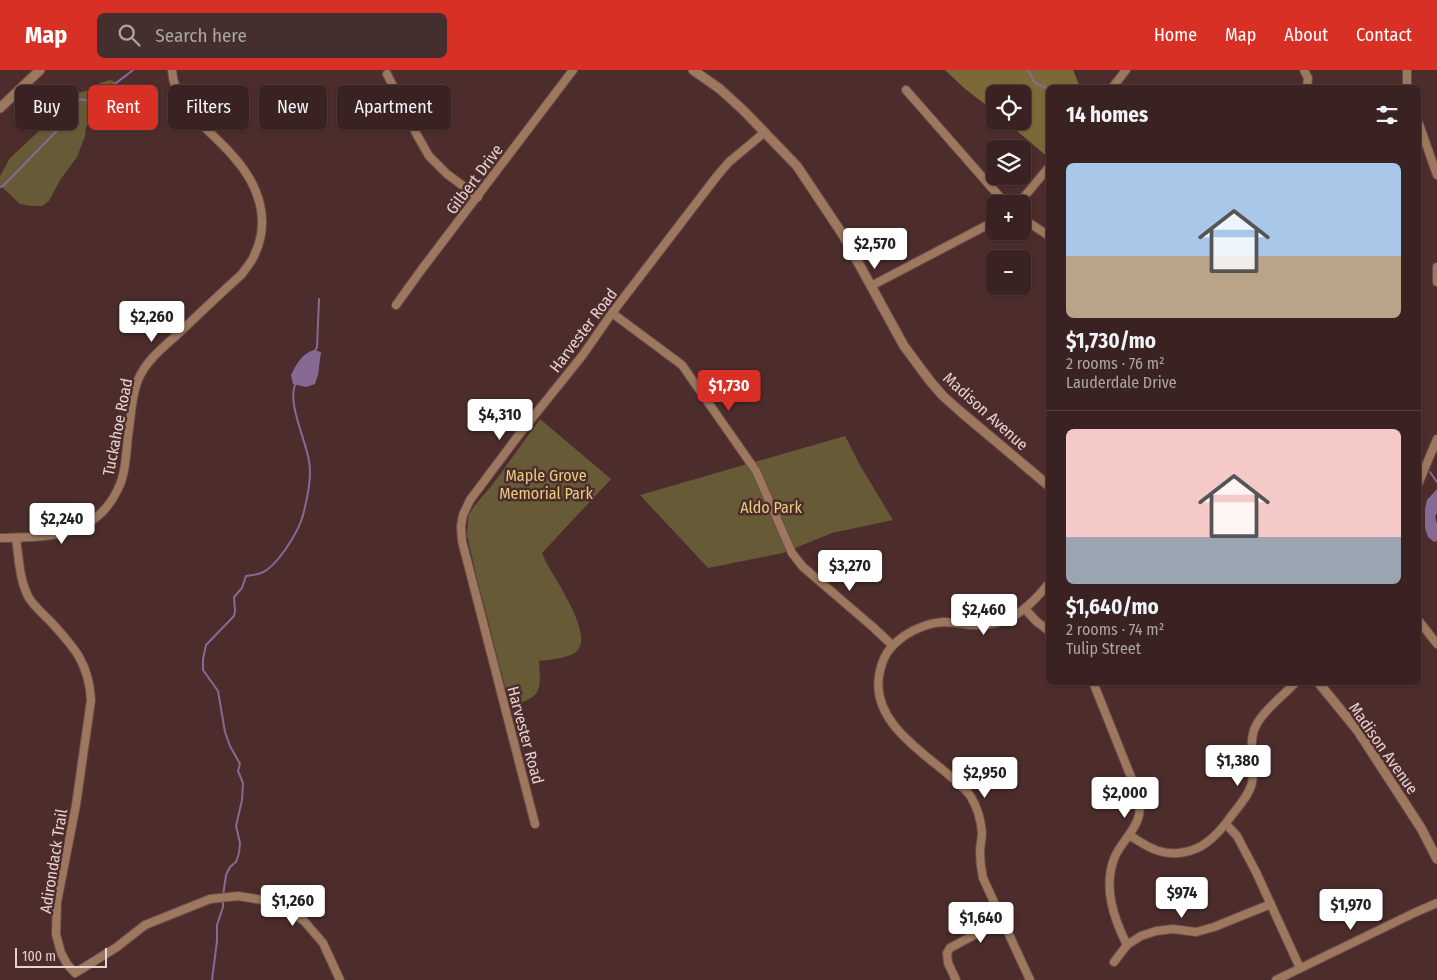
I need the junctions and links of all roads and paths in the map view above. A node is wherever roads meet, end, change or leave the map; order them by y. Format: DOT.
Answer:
graph roads {
  1 [pos="40,70"];
  2 [pos="172,70"];
  3 [pos="574,70"];
  4 [pos="693,70"];
  5 [pos="1126,70"];
  6 [pos="1304,70"];
  7 [pos="1406,70"];
  8 [pos="387,74"];
  9 [pos="1114,85"];
  10 [pos="1307,85"];
  11 [pos="1407,85"];
  12 [pos="906,90"];
  13 [pos="0,108"];
  14 [pos="1421,130"];
  15 [pos="765,132"];
  16 [pos="1046,171"];
  17 [pos="1437,175"];
  18 [pos="998,195"];
  19 [pos="1026,195"];
  20 [pos="478,197"];
  21 [pos="1031,224"];
  22 [pos="986,226"];
  23 [pos="1046,234"];
  24 [pos="1437,267"];
  25 [pos="1437,282"];
  26 [pos="871,286"];
  27 [pos="396,305"];
  28 [pos="612,313"];
  29 [pos="1437,439"];
  30 [pos="1421,475"];
  31 [pos="1046,483"];
  32 [pos="0,538"];
  33 [pos="16,538"];
  34 [pos="1046,587"];
  35 [pos="1025,609"];
  36 [pos="1421,624"];
  37 [pos="1046,628"];
  38 [pos="1437,644"];
  39 [pos="892,646"];
  40 [pos="1093,685"];
  41 [pos="1293,685"];
  42 [pos="1320,685"];
  43 [pos="535,824"];
  44 [pos="1226,824"];
  45 [pos="1129,835"];
  46 [pos="1437,859"];
  47 [pos="1437,903"];
  48 [pos="1271,904"];
  49 [pos="1002,920"];
  50 [pos="1127,945"];
  51 [pos="1114,962"];
  52 [pos="1300,968"];
  53 [pos="340,980"];
  54 [pos="956,980"];
  55 [pos="1030,980"];
  56 [pos="1276,980"];
  1 -- 13 [label="street"];
  2 -- 33 [label="street, Tuckahoe Road"];
  3 -- 20 [label="street, Gilbert Drive"];
  4 -- 15 [label="street, Madison Avenue"];
  5 -- 9 [label="street"];
  6 -- 10 [label="street"];
  7 -- 11 [label="street"];
  8 -- 20 [label="street"];
  12 -- 18 [label="street"];
  14 -- 17 [label="street"];
  15 -- 26 [label="street, Madison Avenue"];
  15 -- 28 [label="street, Harvester Road"];
  16 -- 19 [label="street"];
  20 -- 27 [label="street, Gilbert Drive"];
  21 -- 23 [label="street"];
  22 -- 26 [label="street"];
  24 -- 25 [label="street"];
  26 -- 31 [label="street, Madison Avenue"];
  28 -- 39 [label="street"];
  28 -- 43 [label="street, Harvester Road"];
  29 -- 30 [label="street"];
  32 -- 33 [label="street, Tuckahoe Road"];
  33 -- 53 [label="street, Adirondack Trail"];
  34 -- 35 [label="street"];
  35 -- 37 [label="street"];
  35 -- 39 [label="street"];
  36 -- 38 [label="street"];
  39 -- 49 [label="street"];
  40 -- 45 [label="street"];
  41 -- 44 [label="street"];
  42 -- 46 [label="street, Madison Avenue"];
  44 -- 45 [label="street"];
  44 -- 48 [label="street"];
  45 -- 50 [label="street"];
  47 -- 52 [label="street"];
  48 -- 50 [label="street"];
  48 -- 52 [label="street"];
  49 -- 54 [label="street"];
  49 -- 55 [label="street"];
  50 -- 51 [label="street"];
  52 -- 56 [label="street"];
}
